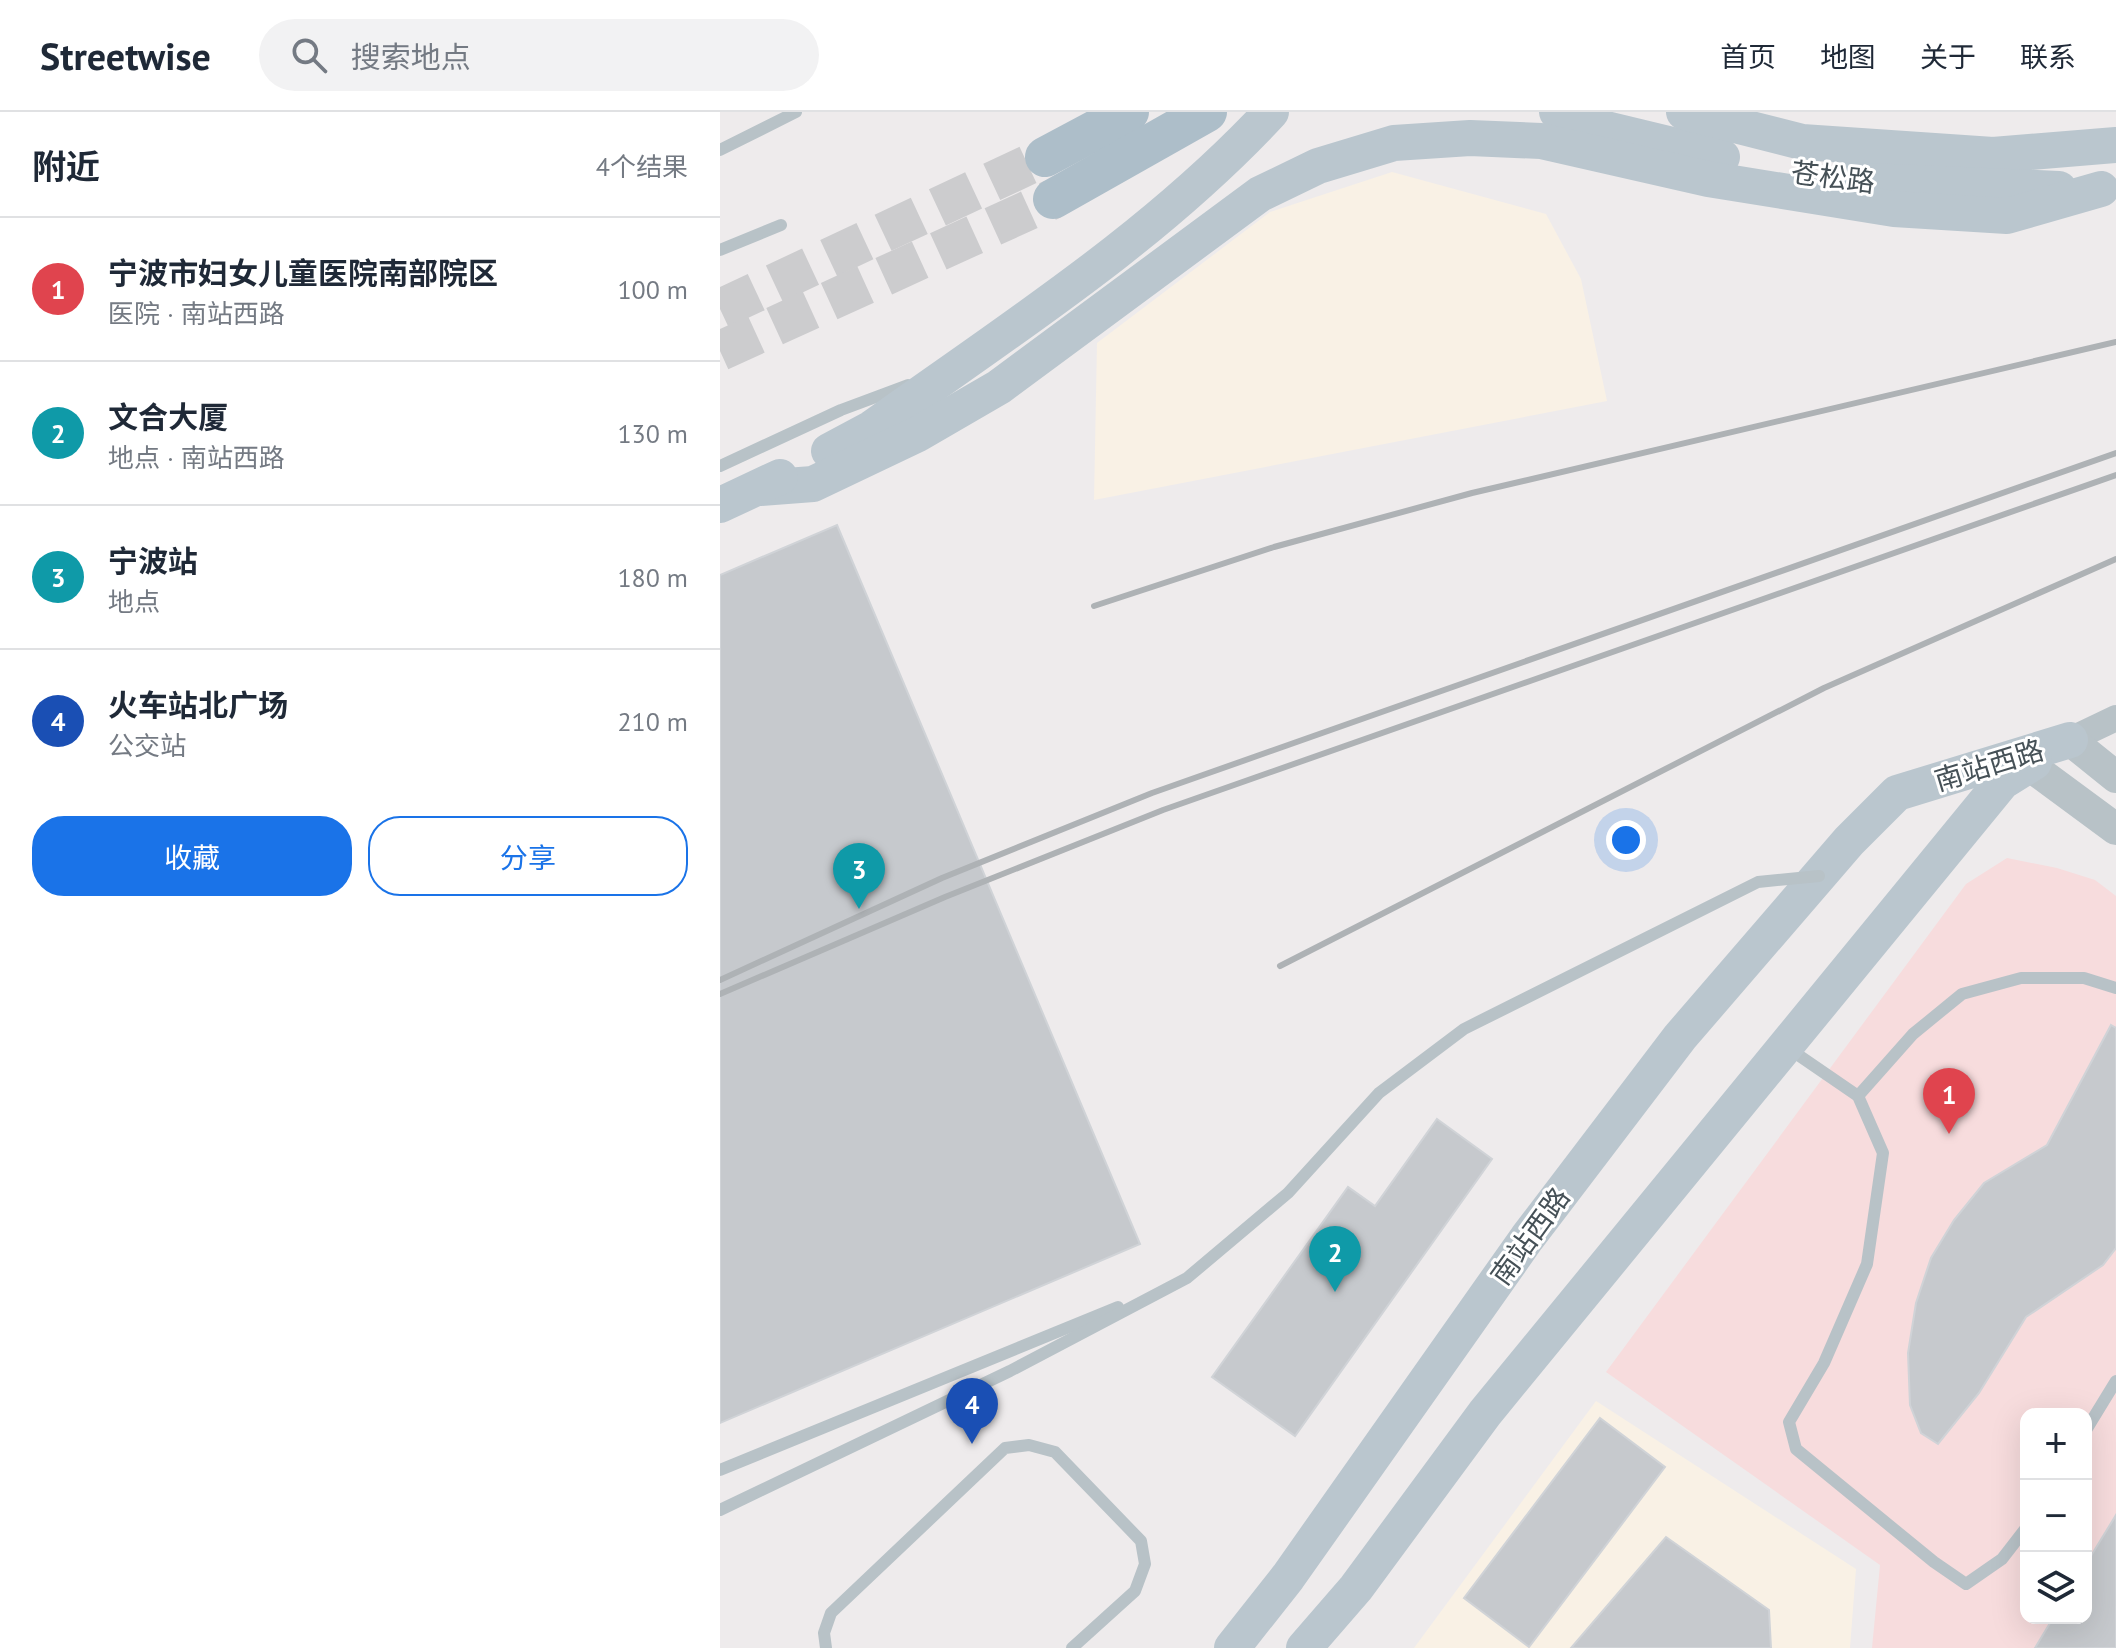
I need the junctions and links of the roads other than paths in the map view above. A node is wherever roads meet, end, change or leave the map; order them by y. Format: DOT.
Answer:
graph roads {
  1 [pos="796,112"];
  2 [pos="1129,112"];
  3 [pos="1207,112"];
  4 [pos="1271,112"];
  5 [pos="1557,112"];
  6 [pos="1684,112"];
  7 [pos="2116,145"];
  8 [pos="720,150"];
  9 [pos="1045,157"];
  10 [pos="2109,189"];
  11 [pos="1053,199"];
  12 [pos="781,225"];
  13 [pos="720,250"];
  14 [pos="961,364"];
  15 [pos="720,466"];
  16 [pos="760,488"];
  17 [pos="720,505"];
  18 [pos="2116,718"];
  19 [pos="2070,740"];
  20 [pos="2029,765"];
  21 [pos="2116,777"];
  22 [pos="2116,829"];
  23 [pos="1819,876"];
  24 [pos="2116,988"];
  25 [pos="1785,1046"];
  26 [pos="1858,1096"];
  27 [pos="1187,1278"];
  28 [pos="2116,1381"];
  29 [pos="2092,1420"];
  30 [pos="720,1470"];
  31 [pos="720,1510"];
  32 [pos="2020,1536"];
  33 [pos="826,1648"];
  34 [pos="1072,1648"];
  35 [pos="1232,1648"];
  36 [pos="1304,1648"];
  1 -- 8 [label="lane"];
  2 -- 9 [label="main road"];
  3 -- 11 [label="main road"];
  4 -- 14 [label="main road"];
  5 -- 10 [label="main road, 苍松路"];
  6 -- 7 [label="main road, 苍松路"];
  10 -- 16 [label="main road"];
  12 -- 13 [label="lane"];
  14 -- 15 [label="lane"];
  14 -- 16 [label="main road"];
  16 -- 17 [label="main road"];
  18 -- 19 [label="street"];
  19 -- 20 [label="main road, 南站西路"];
  19 -- 21 [label="street"];
  19 -- 23 [label="main road, 南站西路"];
  20 -- 22 [label="street"];
  20 -- 25 [label="main road, 南站西路"];
  23 -- 27 [label="lane, bridge"];
  23 -- 35 [label="main road, 南站西路"];
  24 -- 26 [label="lane"];
  25 -- 26 [label="lane"];
  25 -- 36 [label="main road, 南站西路"];
  26 -- 32 [label="lane"];
  27 -- 30 [label="lane, bridge"];
  27 -- 31 [label="lane, bridge"];
  28 -- 29 [label="lane"];
  33 -- 34 [label="lane"];
}
